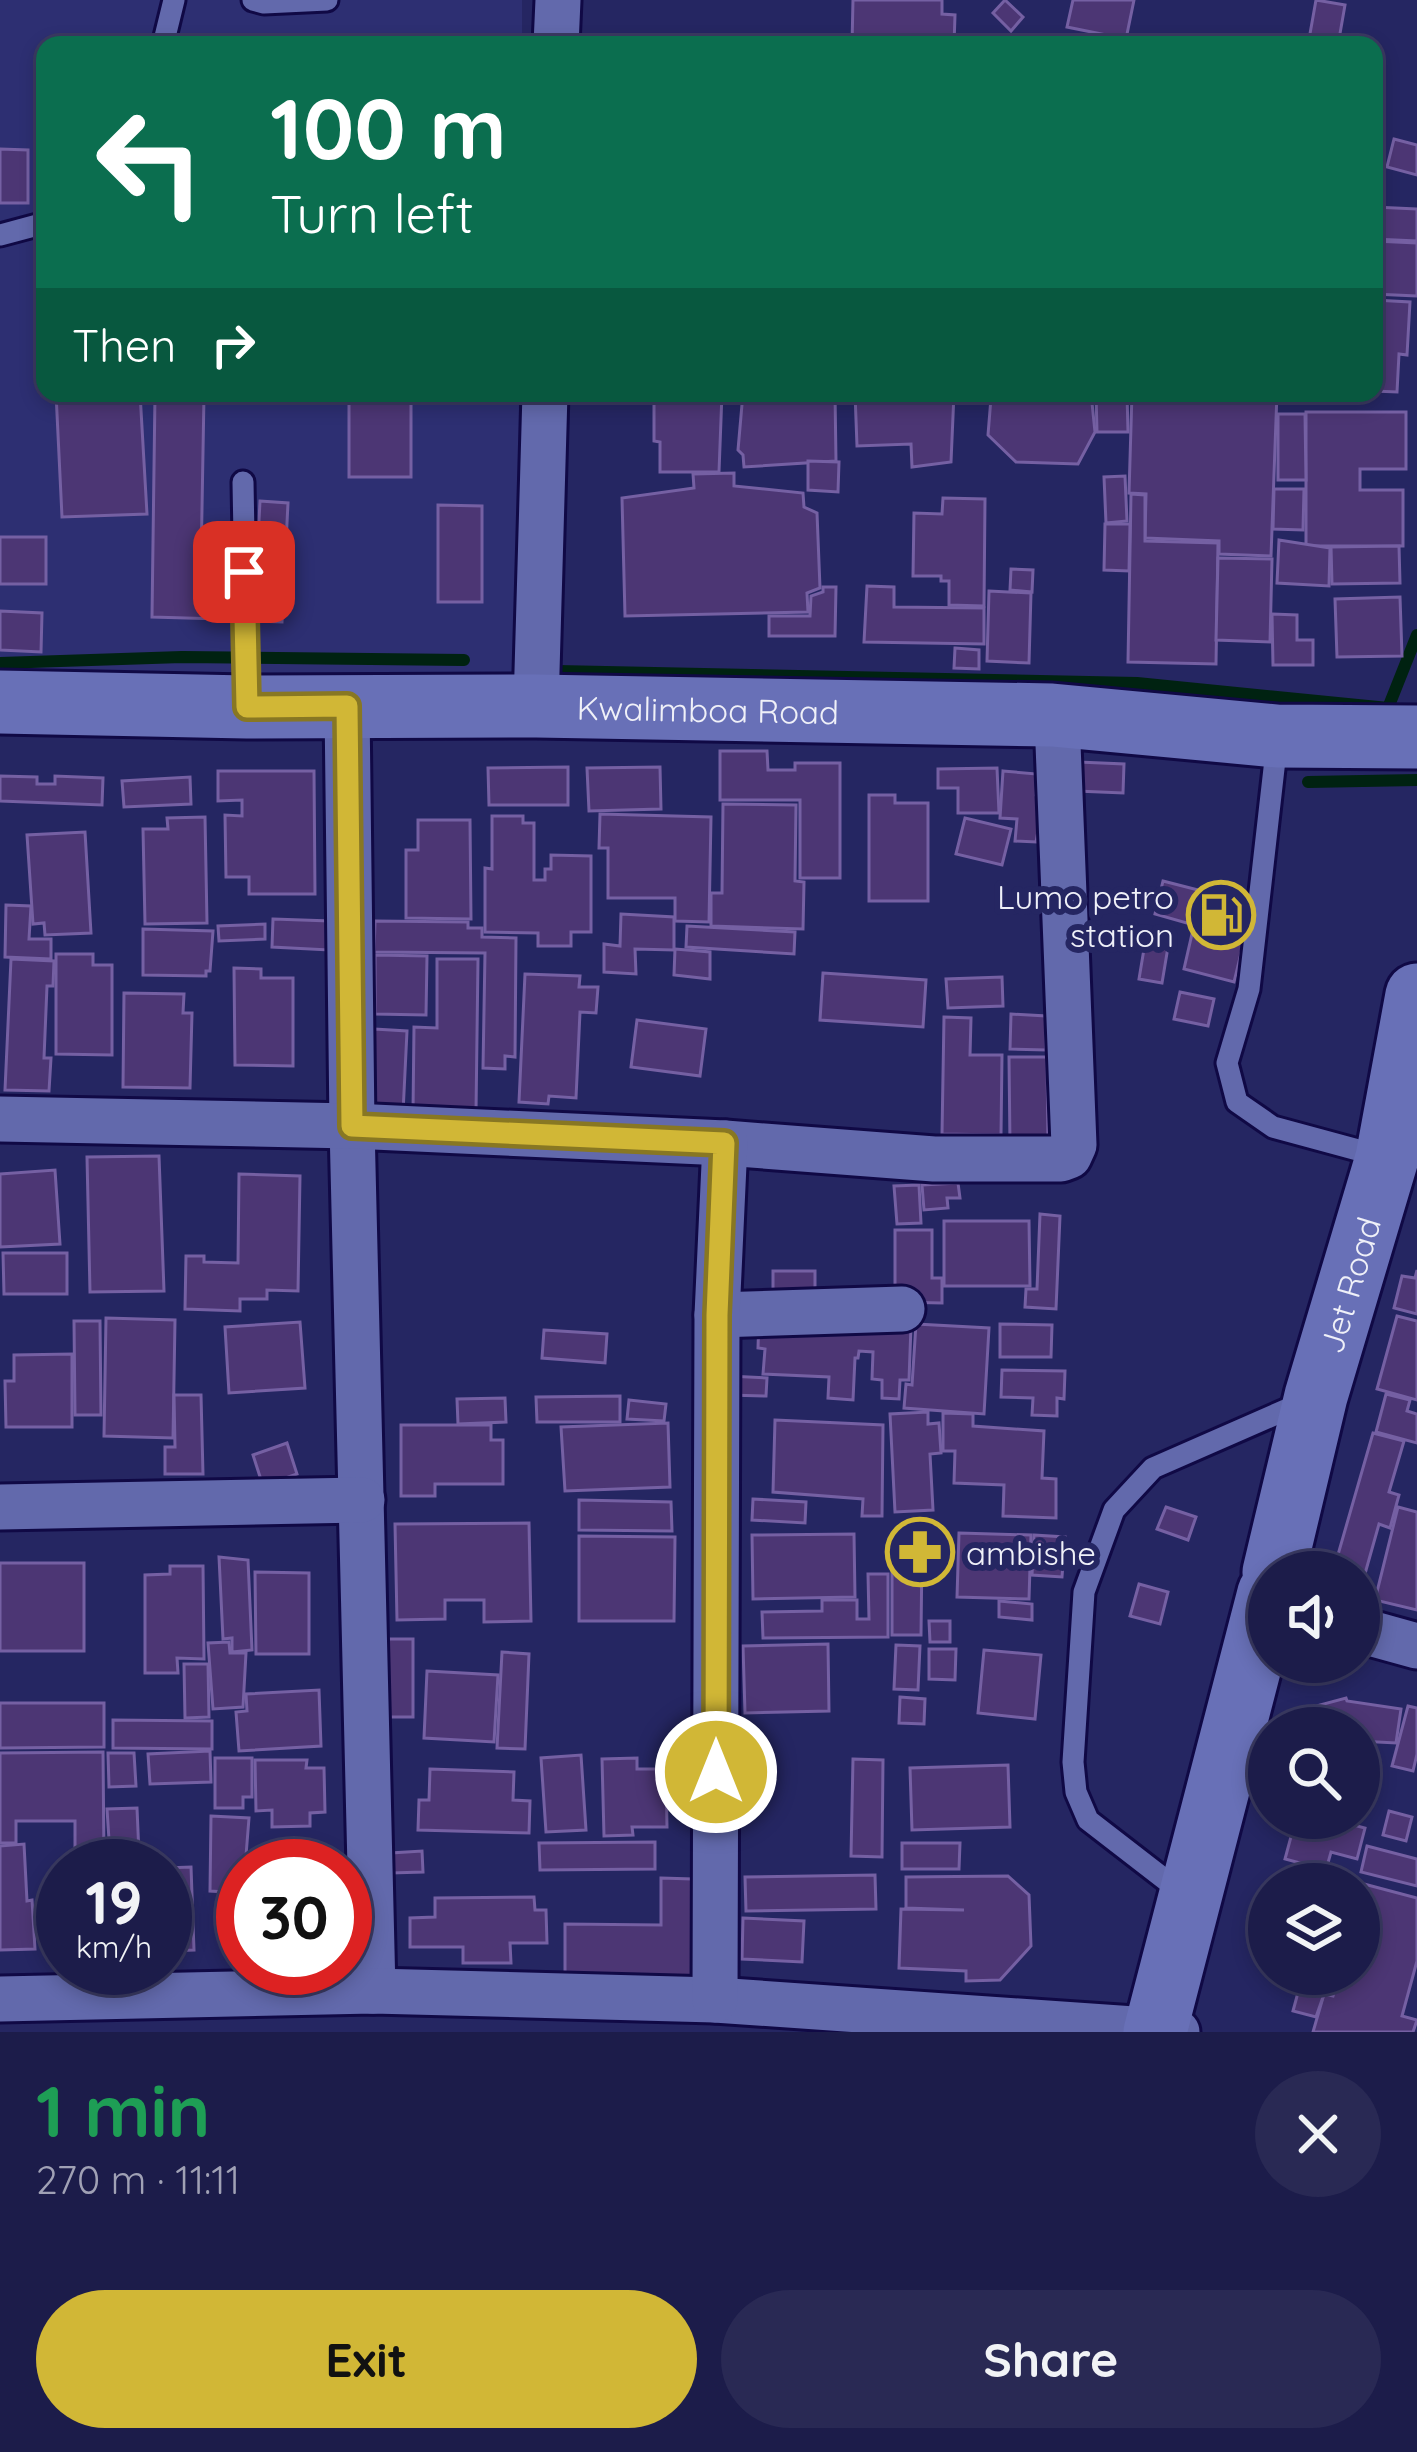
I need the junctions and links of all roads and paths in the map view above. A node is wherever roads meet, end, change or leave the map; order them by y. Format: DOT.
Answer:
graph roads {
  1 [pos="174,0"];
  2 [pos="253,0"];
  3 [pos="327,0"];
  4 [pos="558,0"];
  5 [pos="165,36"];
  6 [pos="556,36"];
  7 [pos="36,225"];
  8 [pos="0,235"];
  9 [pos="545,402"];
  10 [pos="243,482"];
  11 [pos="0,702"];
  12 [pos="347,706"];
  13 [pos="536,706"];
  14 [pos="247,707"];
  15 [pos="1052,715"];
  16 [pos="1277,736"];
  17 [pos="1417,737"];
  18 [pos="1417,994"];
  19 [pos="0,1119"];
  20 [pos="352,1126"];
  21 [pos="724,1143"];
  22 [pos="1402,1162"];
  23 [pos="902,1309"];
  24 [pos="717,1315"];
  25 [pos="1316,1396"];
  26 [pos="362,1500"];
  27 [pos="0,1508"];
  28 [pos="1280,1551"];
  29 [pos="1380,1636"];
  30 [pos="1417,1646"];
  31 [pos="1248,1677"];
  32 [pos="1190,1899"];
  33 [pos="374,1991"];
  34 [pos="0,1999"];
  35 [pos="715,2000"];
  36 [pos="1163,2031"];
  1 -- 5 [label="lane"];
  2 -- 3 [label="lane"];
  4 -- 6 [label="street"];
  7 -- 8 [label="lane"];
  9 -- 13 [label="street"];
  10 -- 14 [label="lane"];
  11 -- 14 [label="street, Kwalimboa Road"];
  12 -- 13 [label="street, Kwalimboa Road"];
  12 -- 14 [label="street, Kwalimboa Road"];
  12 -- 20 [label="street"];
  13 -- 15 [label="street, Kwalimboa Road"];
  15 -- 16 [label="street, Kwalimboa Road"];
  15 -- 21 [label="street"];
  16 -- 17 [label="street, Kwalimboa Road"];
  16 -- 22 [label="lane"];
  18 -- 22 [label="street, Jet Road"];
  19 -- 20 [label="street"];
  20 -- 21 [label="street"];
  20 -- 26 [label="street"];
  21 -- 24 [label="street"];
  22 -- 25 [label="street, Jet Road"];
  23 -- 24 [label="street"];
  24 -- 35 [label="street"];
  25 -- 28 [label="street, Jet Road"];
  25 -- 32 [label="lane"];
  26 -- 27 [label="street"];
  26 -- 33 [label="street"];
  29 -- 30 [label="street"];
  31 -- 32 [label="street, Jet Road"];
  32 -- 36 [label="street, Jet Road"];
  33 -- 34 [label="street"];
  33 -- 35 [label="street"];
  35 -- 36 [label="street"];
}
